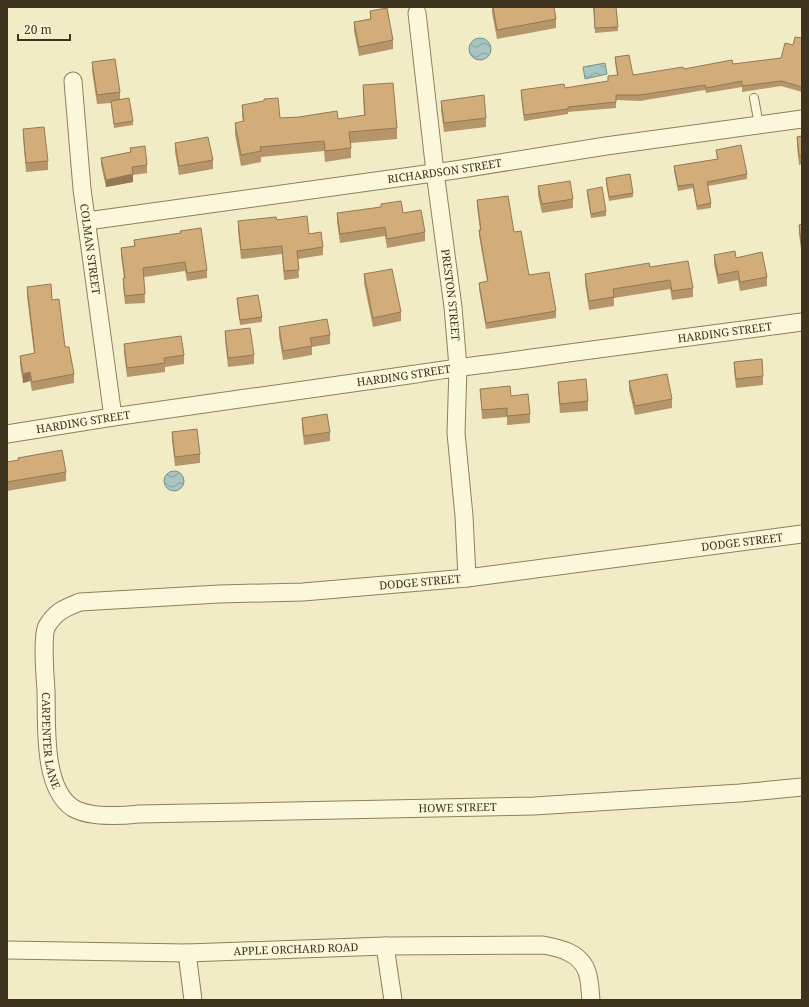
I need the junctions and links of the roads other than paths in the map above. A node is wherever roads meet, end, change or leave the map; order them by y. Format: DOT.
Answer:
graph roads {
  1 [pos="417,13"];
  2 [pos="73,81"];
  3 [pos="754,98"];
  4 [pos="802,119"];
  5 [pos="759,125"];
  6 [pos="435,172"];
  7 [pos="87,220"];
  8 [pos="802,322"];
  9 [pos="458,367"];
  10 [pos="113,417"];
  11 [pos="7,434"];
  12 [pos="802,534"];
  13 [pos="467,578"];
  14 [pos="46,627"];
  15 [pos="802,787"];
  16 [pos="112,816"];
  17 [pos="384,946"];
  18 [pos="7,950"];
  19 [pos="187,953"];
  20 [pos="193,1000"];
  21 [pos="393,1000"];
  22 [pos="591,1000"];
  1 -- 6 [label="street, PRESTON STREET"];
  2 -- 7 [label="street, COLMAN STREET"];
  3 -- 5 [label="lane"];
  4 -- 5 [label="street, RICHARDSON STREET"];
  5 -- 6 [label="street, RICHARDSON STREET"];
  6 -- 7 [label="street, RICHARDSON STREET"];
  6 -- 9 [label="street, PRESTON STREET"];
  7 -- 10 [label="street, COLMAN STREET"];
  8 -- 9 [label="street, HARDING STREET"];
  9 -- 10 [label="street, HARDING STREET"];
  9 -- 13 [label="street, PRESTON STREET"];
  10 -- 11 [label="street, HARDING STREET"];
  12 -- 13 [label="street, DODGE STREET"];
  13 -- 14 [label="street, DODGE STREET"];
  14 -- 16 [label="street, CARPENTER LANE"];
  15 -- 16 [label="street, HOWE STREET"];
  17 -- 19 [label="street, APPLE ORCHARD ROAD"];
  17 -- 21 [label="street"];
  17 -- 22 [label="street, APPLE ORCHARD ROAD"];
  18 -- 19 [label="street, APPLE ORCHARD ROAD"];
  19 -- 20 [label="street"];
}
